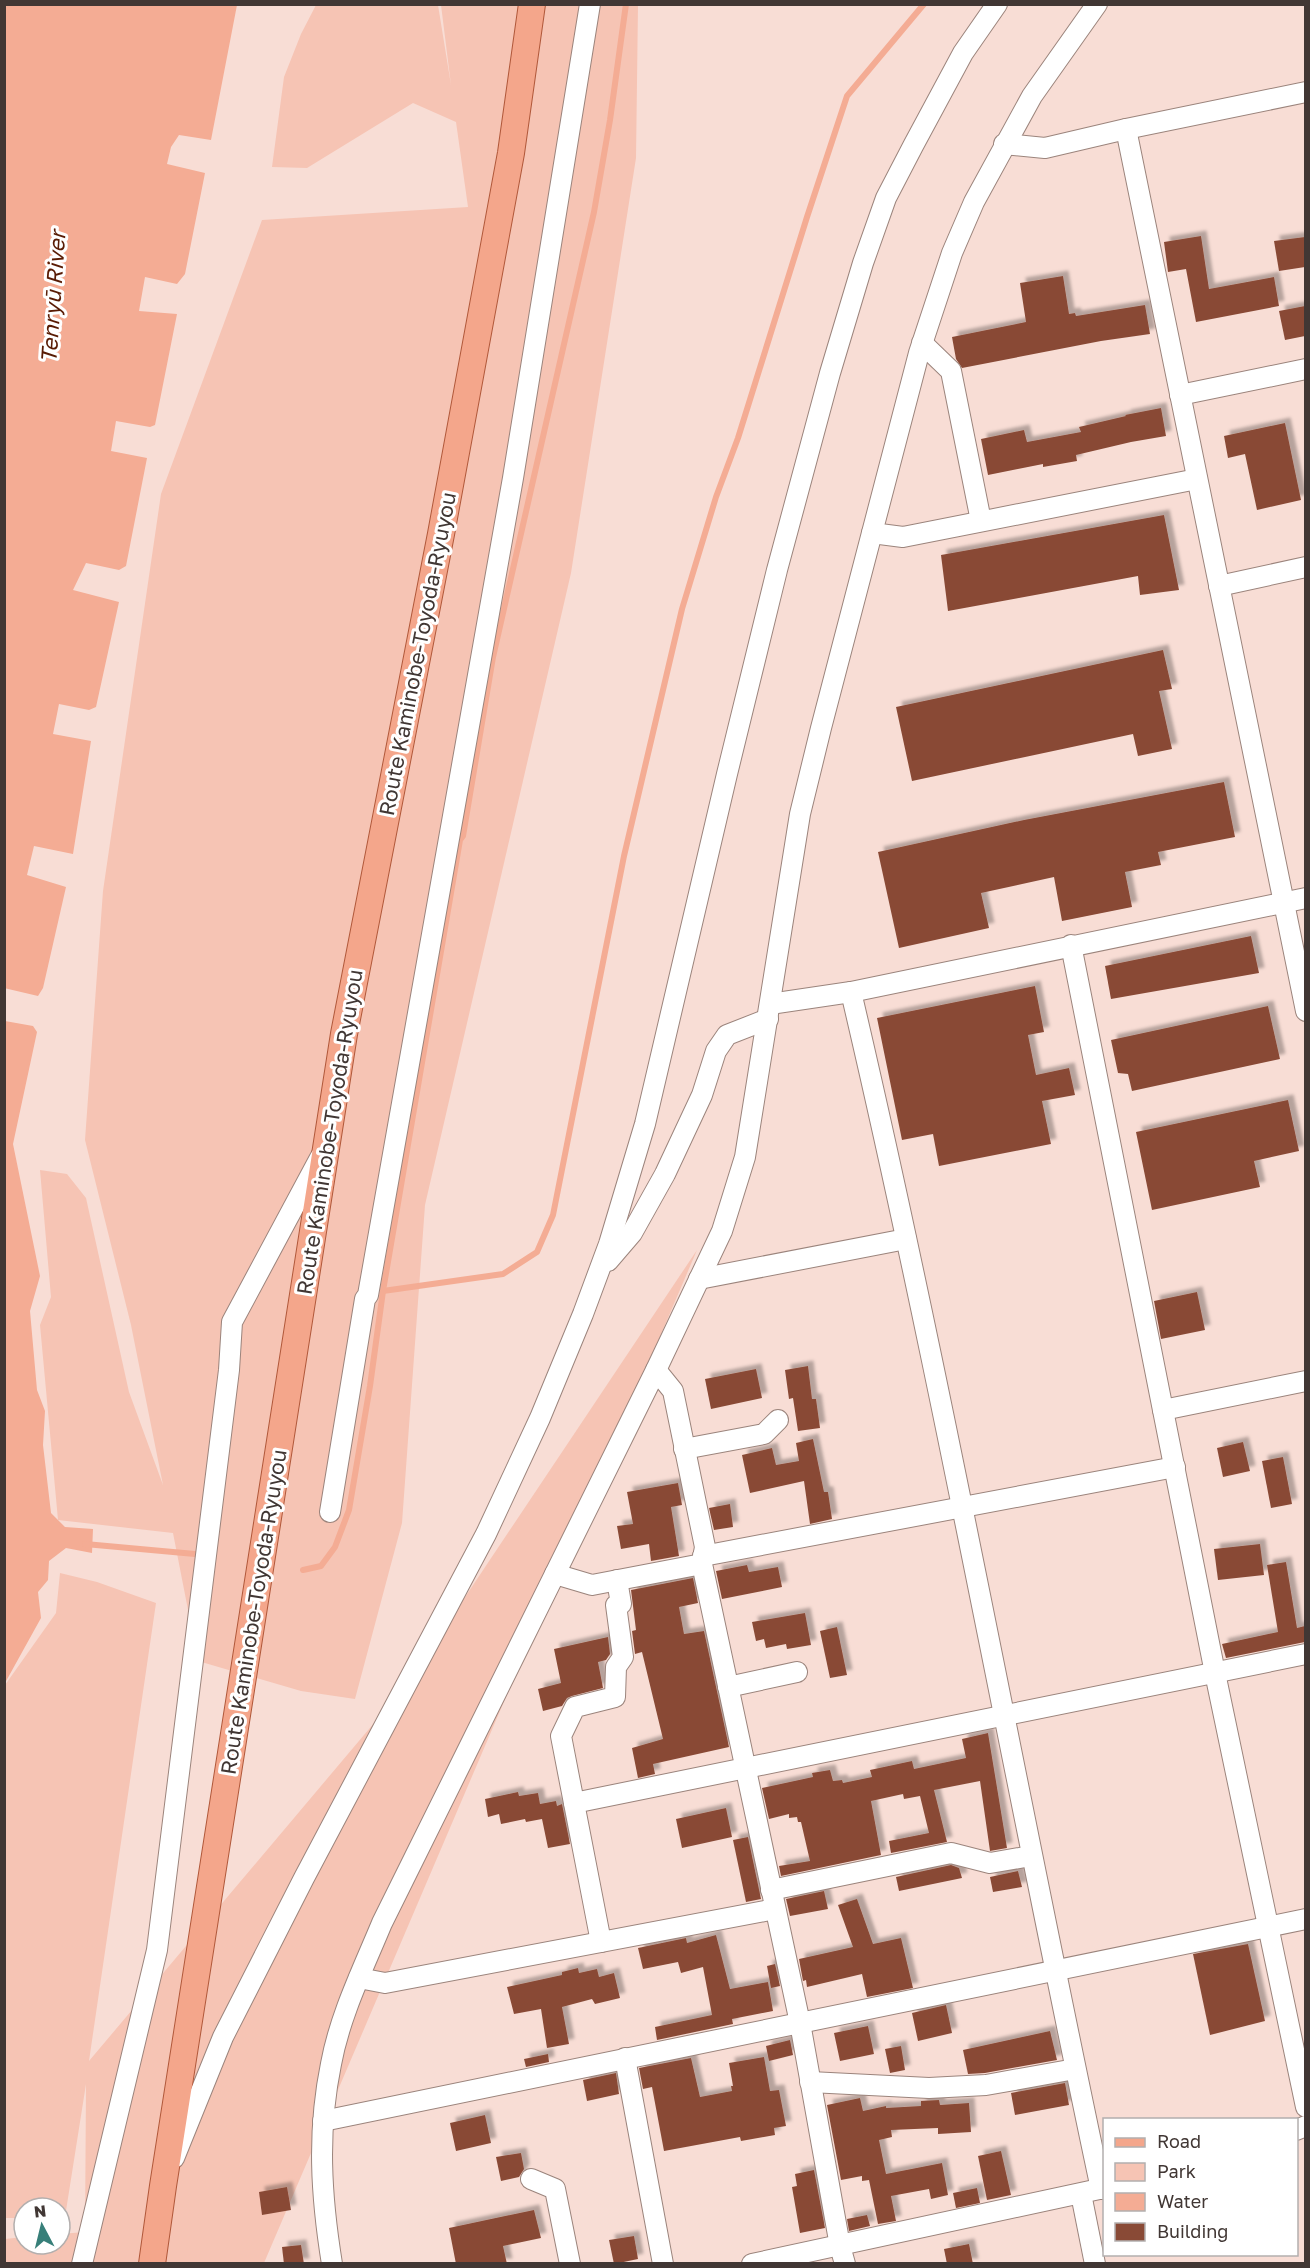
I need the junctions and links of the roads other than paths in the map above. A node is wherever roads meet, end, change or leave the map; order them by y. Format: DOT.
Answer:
graph roads {
  1 [pos="532,4"];
  2 [pos="590,4"];
  3 [pos="997,4"];
  4 [pos="1097,4"];
  5 [pos="1305,92"];
  6 [pos="1126,129"];
  7 [pos="1004,144"];
  8 [pos="922,343"];
  9 [pos="1305,369"];
  10 [pos="1180,395"];
  11 [pos="1197,479"];
  12 [pos="981,521"];
  13 [pos="872,533"];
  14 [pos="1305,567"];
  15 [pos="1219,586"];
  16 [pos="1305,898"];
  17 [pos="1284,902"];
  18 [pos="1071,945"];
  19 [pos="851,992"];
  20 [pos="1305,1011"];
  21 [pos="769,1012"];
  22 [pos="328,1142"];
  23 [pos="906,1239"];
  24 [pos="598,1272"];
  25 [pos="699,1279"];
  26 [pos="657,1370"];
  27 [pos="1305,1381"];
  28 [pos="1163,1410"];
  29 [pos="778,1420"];
  30 [pos="684,1449"];
  31 [pos="1174,1467"];
  32 [pos="961,1507"];
  33 [pos="330,1512"];
  34 [pos="703,1560"];
  35 [pos="555,1574"];
  36 [pos="617,1580"];
  37 [pos="1305,1654"];
  38 [pos="797,1672"];
  39 [pos="1215,1673"];
  40 [pos="728,1687"];
  41 [pos="1003,1716"];
  42 [pos="745,1769"];
  43 [pos="574,1803"];
  44 [pos="1031,1856"];
  45 [pos="773,1900"];
  46 [pos="1305,1919"];
  47 [pos="1269,1927"];
  48 [pos="601,1942"];
  49 [pos="1054,1971"];
  50 [pos="359,1978"];
  51 [pos="800,2023"];
  52 [pos="624,2058"];
  53 [pos="1075,2068"];
  54 [pos="810,2082"];
  55 [pos="1305,2108"];
  56 [pos="322,2121"];
  57 [pos="531,2179"];
  58 [pos="163,2186"];
  59 [pos="1103,2189"];
  60 [pos="1081,2194"];
  61 [pos="842,2255"];
  62 [pos="82,2264"];
  63 [pos="152,2264"];
  64 [pos="332,2264"];
  65 [pos="570,2264"];
  66 [pos="663,2264"];
  67 [pos="753,2264"];
  68 [pos="1095,2264"];
  1 -- 22 [label="main road, Route Kaminobe-Toyoda-Ryuyou"];
  2 -- 33 [label="street"];
  3 -- 24 [label="street"];
  4 -- 7 [label="street"];
  5 -- 6 [label="street"];
  6 -- 7 [label="street"];
  6 -- 10 [label="street"];
  7 -- 8 [label="street"];
  8 -- 12 [label="street"];
  8 -- 13 [label="street"];
  9 -- 10 [label="street"];
  10 -- 11 [label="street"];
  11 -- 12 [label="street"];
  11 -- 15 [label="street"];
  12 -- 13 [label="street"];
  13 -- 21 [label="street"];
  14 -- 15 [label="street"];
  15 -- 17 [label="street"];
  16 -- 17 [label="street"];
  17 -- 18 [label="street"];
  17 -- 20 [label="street"];
  18 -- 19 [label="street"];
  18 -- 28 [label="street"];
  19 -- 21 [label="street"];
  19 -- 23 [label="street"];
  21 -- 24 [label="street"];
  21 -- 25 [label="street"];
  22 -- 58 [label="main road, Route Kaminobe-Toyoda-Ryuyou"];
  22 -- 62 [label="street"];
  23 -- 25 [label="street"];
  23 -- 32 [label="street"];
  24 -- 58 [label="street"];
  25 -- 26 [label="street"];
  26 -- 30 [label="street"];
  26 -- 35 [label="street"];
  27 -- 28 [label="street"];
  28 -- 31 [label="street"];
  29 -- 30 [label="street"];
  30 -- 34 [label="street"];
  31 -- 32 [label="street"];
  31 -- 39 [label="street"];
  32 -- 34 [label="street"];
  32 -- 41 [label="street"];
  34 -- 36 [label="street"];
  34 -- 40 [label="street"];
  35 -- 36 [label="street"];
  35 -- 50 [label="street"];
  36 -- 43 [label="street"];
  37 -- 39 [label="street"];
  38 -- 40 [label="street"];
  39 -- 41 [label="street"];
  39 -- 47 [label="street"];
  40 -- 42 [label="street"];
  41 -- 42 [label="street"];
  41 -- 44 [label="street"];
  42 -- 43 [label="street"];
  42 -- 45 [label="street"];
  43 -- 48 [label="street"];
  44 -- 45 [label="street"];
  44 -- 49 [label="street"];
  45 -- 48 [label="street"];
  45 -- 51 [label="street"];
  46 -- 47 [label="street"];
  47 -- 49 [label="street"];
  47 -- 55 [label="street"];
  48 -- 50 [label="street"];
  49 -- 51 [label="street"];
  49 -- 53 [label="street"];
  50 -- 56 [label="street"];
  51 -- 52 [label="street"];
  51 -- 54 [label="street"];
  52 -- 56 [label="street"];
  52 -- 66 [label="street"];
  53 -- 54 [label="street"];
  53 -- 59 [label="street"];
  54 -- 61 [label="street"];
  56 -- 64 [label="street"];
  57 -- 65 [label="street"];
  58 -- 63 [label="main road, Route Kaminobe-Toyoda-Ryuyou"];
  59 -- 60 [label="street"];
  60 -- 61 [label="street"];
  60 -- 68 [label="street"];
  61 -- 67 [label="street"];
}
